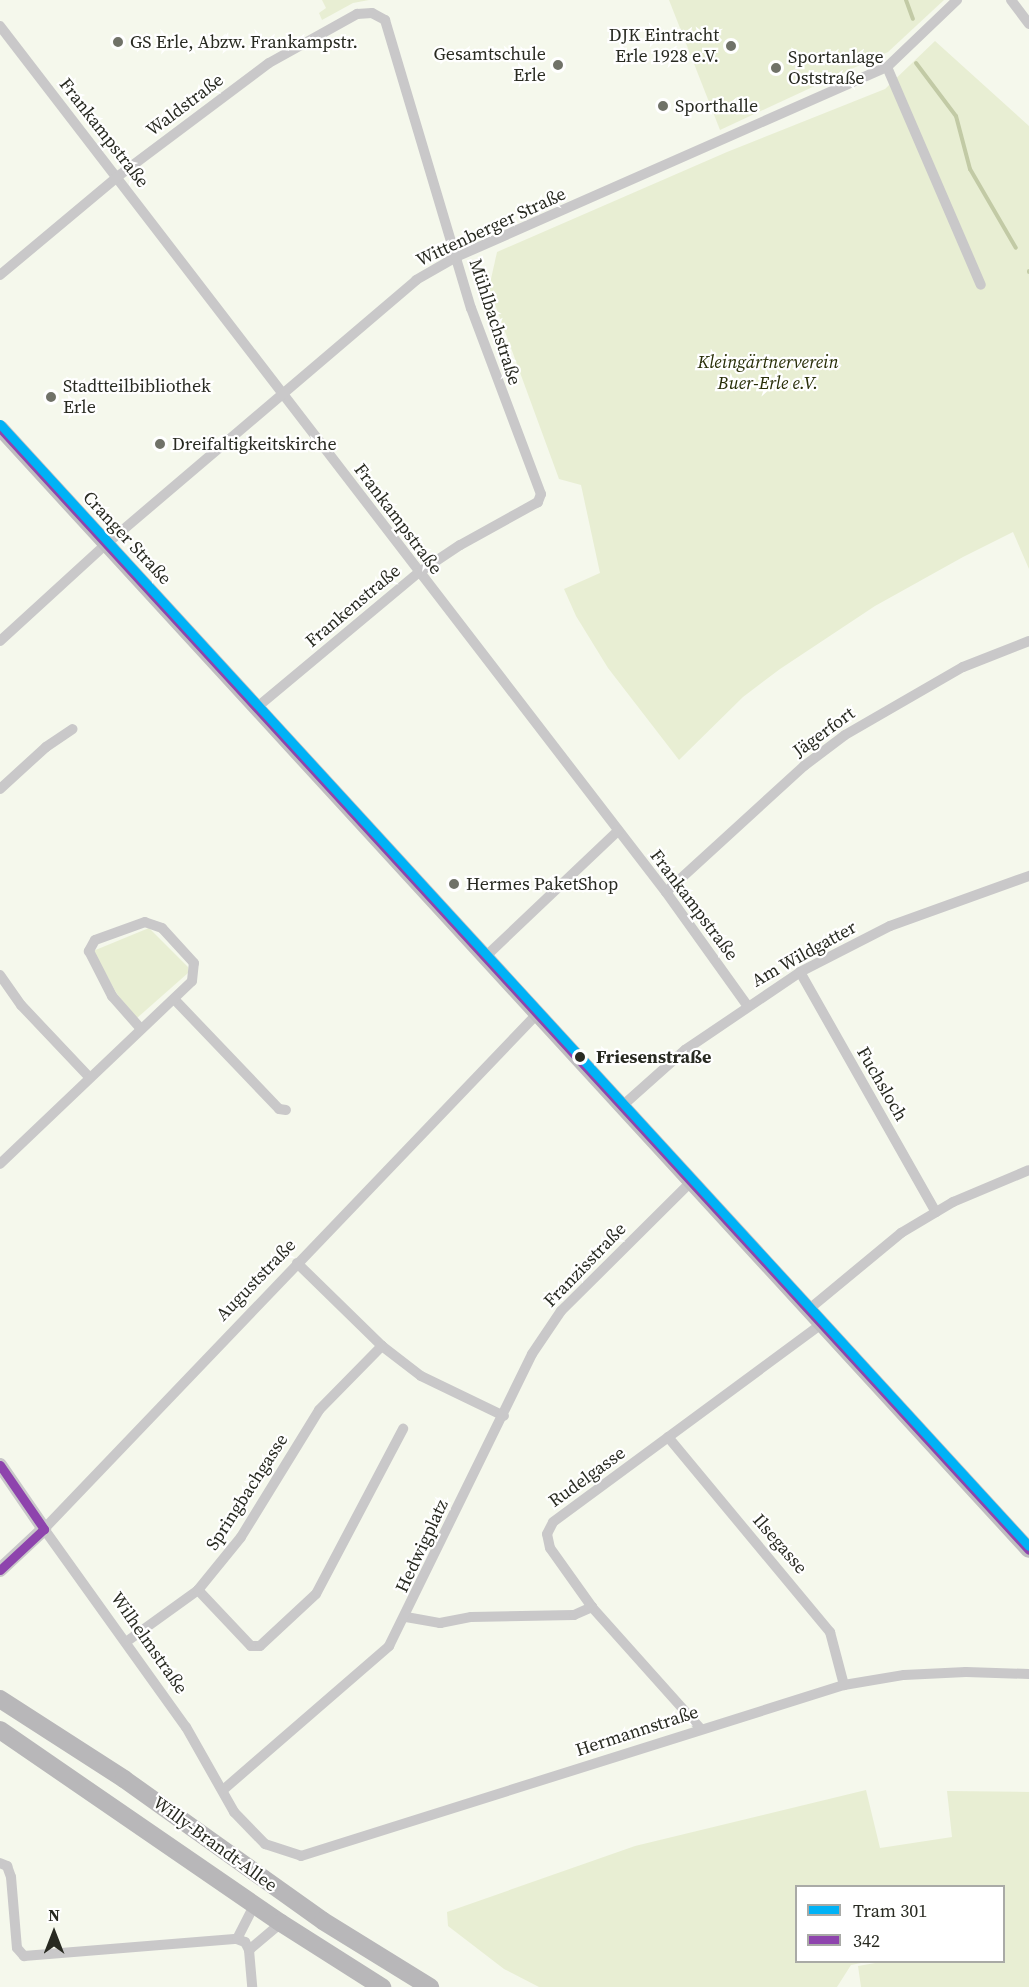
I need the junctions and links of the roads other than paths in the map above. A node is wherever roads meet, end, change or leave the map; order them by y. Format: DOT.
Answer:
graph roads {
  1 [pos="957,0"];
  2 [pos="1011,0"];
  3 [pos="379,14"];
  4 [pos="1029,24"];
  5 [pos="0,26"];
  6 [pos="887,67"];
  7 [pos="117,177"];
  8 [pos="456,257"];
  9 [pos="0,275"];
  10 [pos="981,285"];
  11 [pos="282,395"];
  12 [pos="0,428"];
  13 [pos="538,502"];
  14 [pos="106,544"];
  15 [pos="418,573"];
  16 [pos="0,641"];
  17 [pos="1029,641"];
  18 [pos="256,708"];
  19 [pos="73,729"];
  20 [pos="0,789"];
  21 [pos="618,831"];
  22 [pos="1029,876"];
  23 [pos="666,892"];
  24 [pos="484,958"];
  25 [pos="800,972"];
  26 [pos="0,975"];
  27 [pos="174,999"];
  28 [pos="747,1005"];
  29 [pos="537,1014"];
  30 [pos="141,1029"];
  31 [pos="90,1078"];
  32 [pos="621,1107"];
  33 [pos="286,1110"];
  34 [pos="0,1164"];
  35 [pos="1029,1170"];
  36 [pos="691,1182"];
  37 [pos="936,1212"];
  38 [pos="297,1263"];
  39 [pos="808,1310"];
  40 [pos="822,1324"];
  41 [pos="382,1346"];
  42 [pos="504,1416"];
  43 [pos="403,1429"];
  44 [pos="668,1437"];
  45 [pos="0,1465"];
  46 [pos="44,1529"];
  47 [pos="1029,1550"];
  48 [pos="0,1570"];
  49 [pos="198,1590"];
  50 [pos="592,1607"];
  51 [pos="406,1617"];
  52 [pos="126,1642"];
  53 [pos="1029,1674"];
  54 [pos="844,1685"];
  55 [pos="0,1700"];
  56 [pos="700,1728"];
  57 [pos="0,1730"];
  58 [pos="223,1790"];
  59 [pos="265,1844"];
  60 [pos="0,1863"];
  61 [pos="255,1904"];
  62 [pos="282,1923"];
  63 [pos="237,1939"];
  64 [pos="249,1950"];
  65 [pos="252,1987"];
  66 [pos="382,1987"];
  67 [pos="430,1987"];
  1 -- 6 [label="street, Wittenberger Straße"];
  2 -- 4 [label="street"];
  3 -- 7 [label="street, Waldstraße"];
  3 -- 8 [label="street, Mühlbachstraße"];
  5 -- 7 [label="street, Frankampstraße"];
  6 -- 8 [label="street, Wittenberger Straße"];
  6 -- 10 [label="street"];
  7 -- 9 [label="street, Waldstraße"];
  7 -- 11 [label="street, Frankampstraße"];
  8 -- 11 [label="street, Wittenberger Straße"];
  8 -- 13 [label="street, Mühlbachstraße"];
  11 -- 14 [label="street, Wittenberger Straße"];
  11 -- 15 [label="street, Frankampstraße"];
  12 -- 14 [label="main road, Cranger Straße"];
  13 -- 15 [label="street, Frankenstraße"];
  14 -- 16 [label="street, Wittenberger Straße"];
  14 -- 18 [label="main road, Cranger Straße"];
  15 -- 18 [label="street, Frankenstraße"];
  15 -- 21 [label="street, Frankampstraße"];
  17 -- 23 [label="street, Jägerfort"];
  18 -- 24 [label="main road, Cranger Straße"];
  19 -- 20 [label="street"];
  21 -- 23 [label="street, Frankampstraße"];
  21 -- 24 [label="street"];
  22 -- 25 [label="street, Am Wildgatter"];
  23 -- 28 [label="street, Frankampstraße"];
  24 -- 29 [label="main road, Cranger Straße"];
  25 -- 28 [label="street, Am Wildgatter"];
  25 -- 37 [label="street, Fuchsloch"];
  26 -- 31 [label="street"];
  27 -- 30 [label="street"];
  27 -- 30 [label="street"];
  27 -- 33 [label="street"];
  28 -- 32 [label="street, Am Wildgatter"];
  29 -- 32 [label="main road, Cranger Straße"];
  29 -- 38 [label="street, Auguststraße"];
  30 -- 31 [label="street"];
  31 -- 34 [label="street"];
  32 -- 36 [label="main road, Cranger Straße"];
  35 -- 37 [label="street"];
  36 -- 39 [label="main road, Cranger Straße"];
  36 -- 42 [label="street, Franzisstraße"];
  37 -- 39 [label="street"];
  38 -- 41 [label="street"];
  38 -- 46 [label="street, Auguststraße"];
  39 -- 40 [label="main road, Cranger Straße"];
  40 -- 44 [label="street, Rudelgasse"];
  40 -- 47 [label="main road, Cranger Straße"];
  41 -- 42 [label="street"];
  41 -- 49 [label="street, Springbachgasse"];
  42 -- 51 [label="street, Hedwigplatz"];
  43 -- 49 [label="street"];
  44 -- 50 [label="street, Rudelgasse"];
  44 -- 54 [label="street, Ilsegasse"];
  45 -- 46 [label="street, Wilhelmstraße"];
  46 -- 48 [label="street, Auguststraße"];
  46 -- 52 [label="street, Wilhelmstraße"];
  49 -- 52 [label="street, Springbachgasse"];
  50 -- 51 [label="street, Hedwigplatz"];
  50 -- 56 [label="street, Rudelgasse"];
  51 -- 58 [label="street"];
  52 -- 58 [label="street, Wilhelmstraße"];
  53 -- 54 [label="street, Hermannstraße"];
  54 -- 56 [label="street, Hermannstraße"];
  55 -- 67 [label="main road, Willy-Brandt-Allee"];
  56 -- 59 [label="street, Hermannstraße"];
  57 -- 61 [label="main road, Willy-Brandt-Allee"];
  58 -- 59 [label="street, Wilhelmstraße"];
  60 -- 63 [label="street"];
  61 -- 62 [label="main road, Willy-Brandt-Allee"];
  61 -- 63 [label="street"];
  62 -- 64 [label="street"];
  62 -- 66 [label="main road, Willy-Brandt-Allee"];
  63 -- 64 [label="street"];
  64 -- 65 [label="street"];
}
